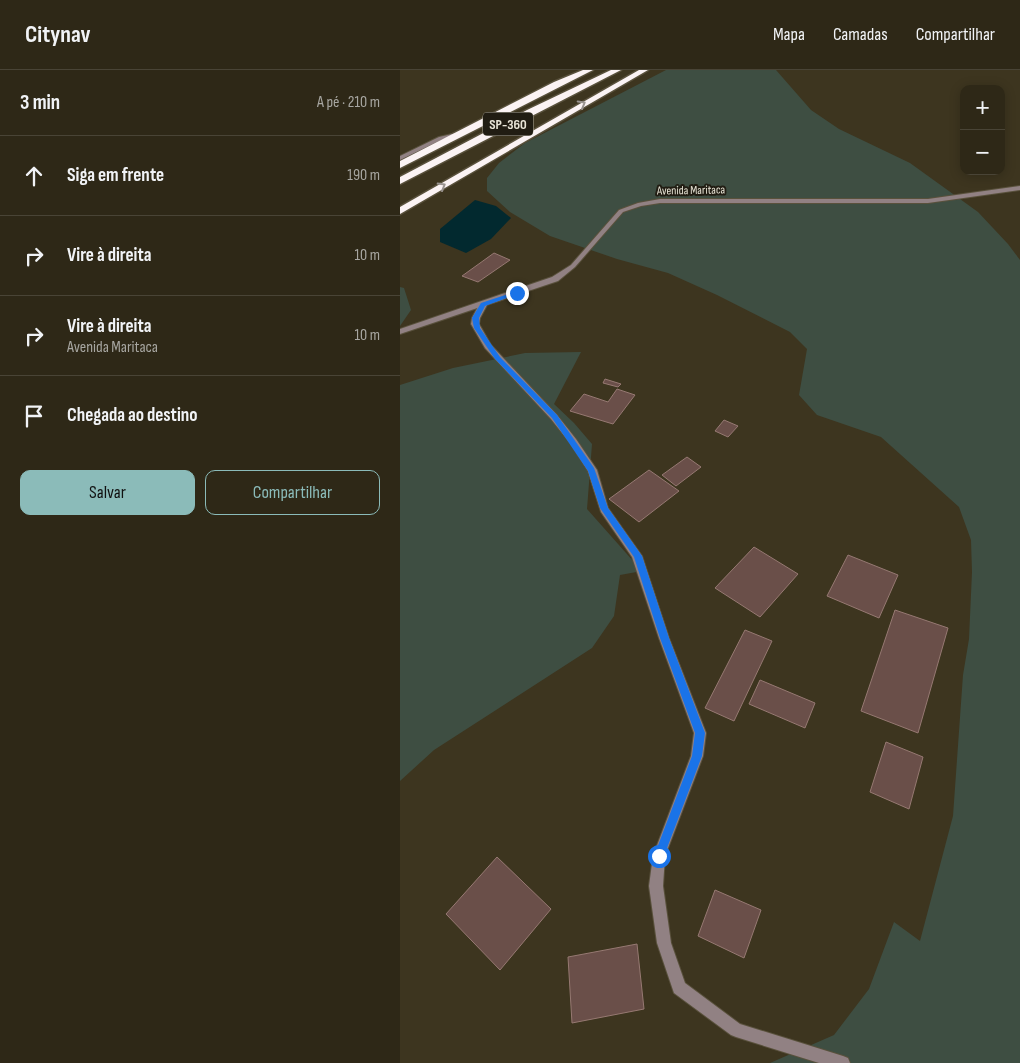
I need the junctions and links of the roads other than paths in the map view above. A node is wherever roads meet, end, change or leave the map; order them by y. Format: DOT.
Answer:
graph roads {
  1 [pos="589,70"];
  2 [pos="616,70"];
  3 [pos="644,70"];
  4 [pos="462,134"];
  5 [pos="400,158"];
  6 [pos="400,165"];
  7 [pos="400,181"];
  8 [pos="1020,188"];
  9 [pos="400,211"];
  10 [pos="483,305"];
  11 [pos="400,332"];
  12 [pos="843,1063"];
  1 -- 4 [label="highway, SP-360"];
  2 -- 7 [label="highway, SP-360"];
  9 -- 3 [label="highway, one-way"];
  4 -- 5 [label="street"];
  4 -- 6 [label="highway, SP-360"];
  8 -- 10 [label="street, Avenida Maritaca"];
  10 -- 11 [label="street, Avenida Maritaca"];
  10 -- 12 [label="street"];
}
